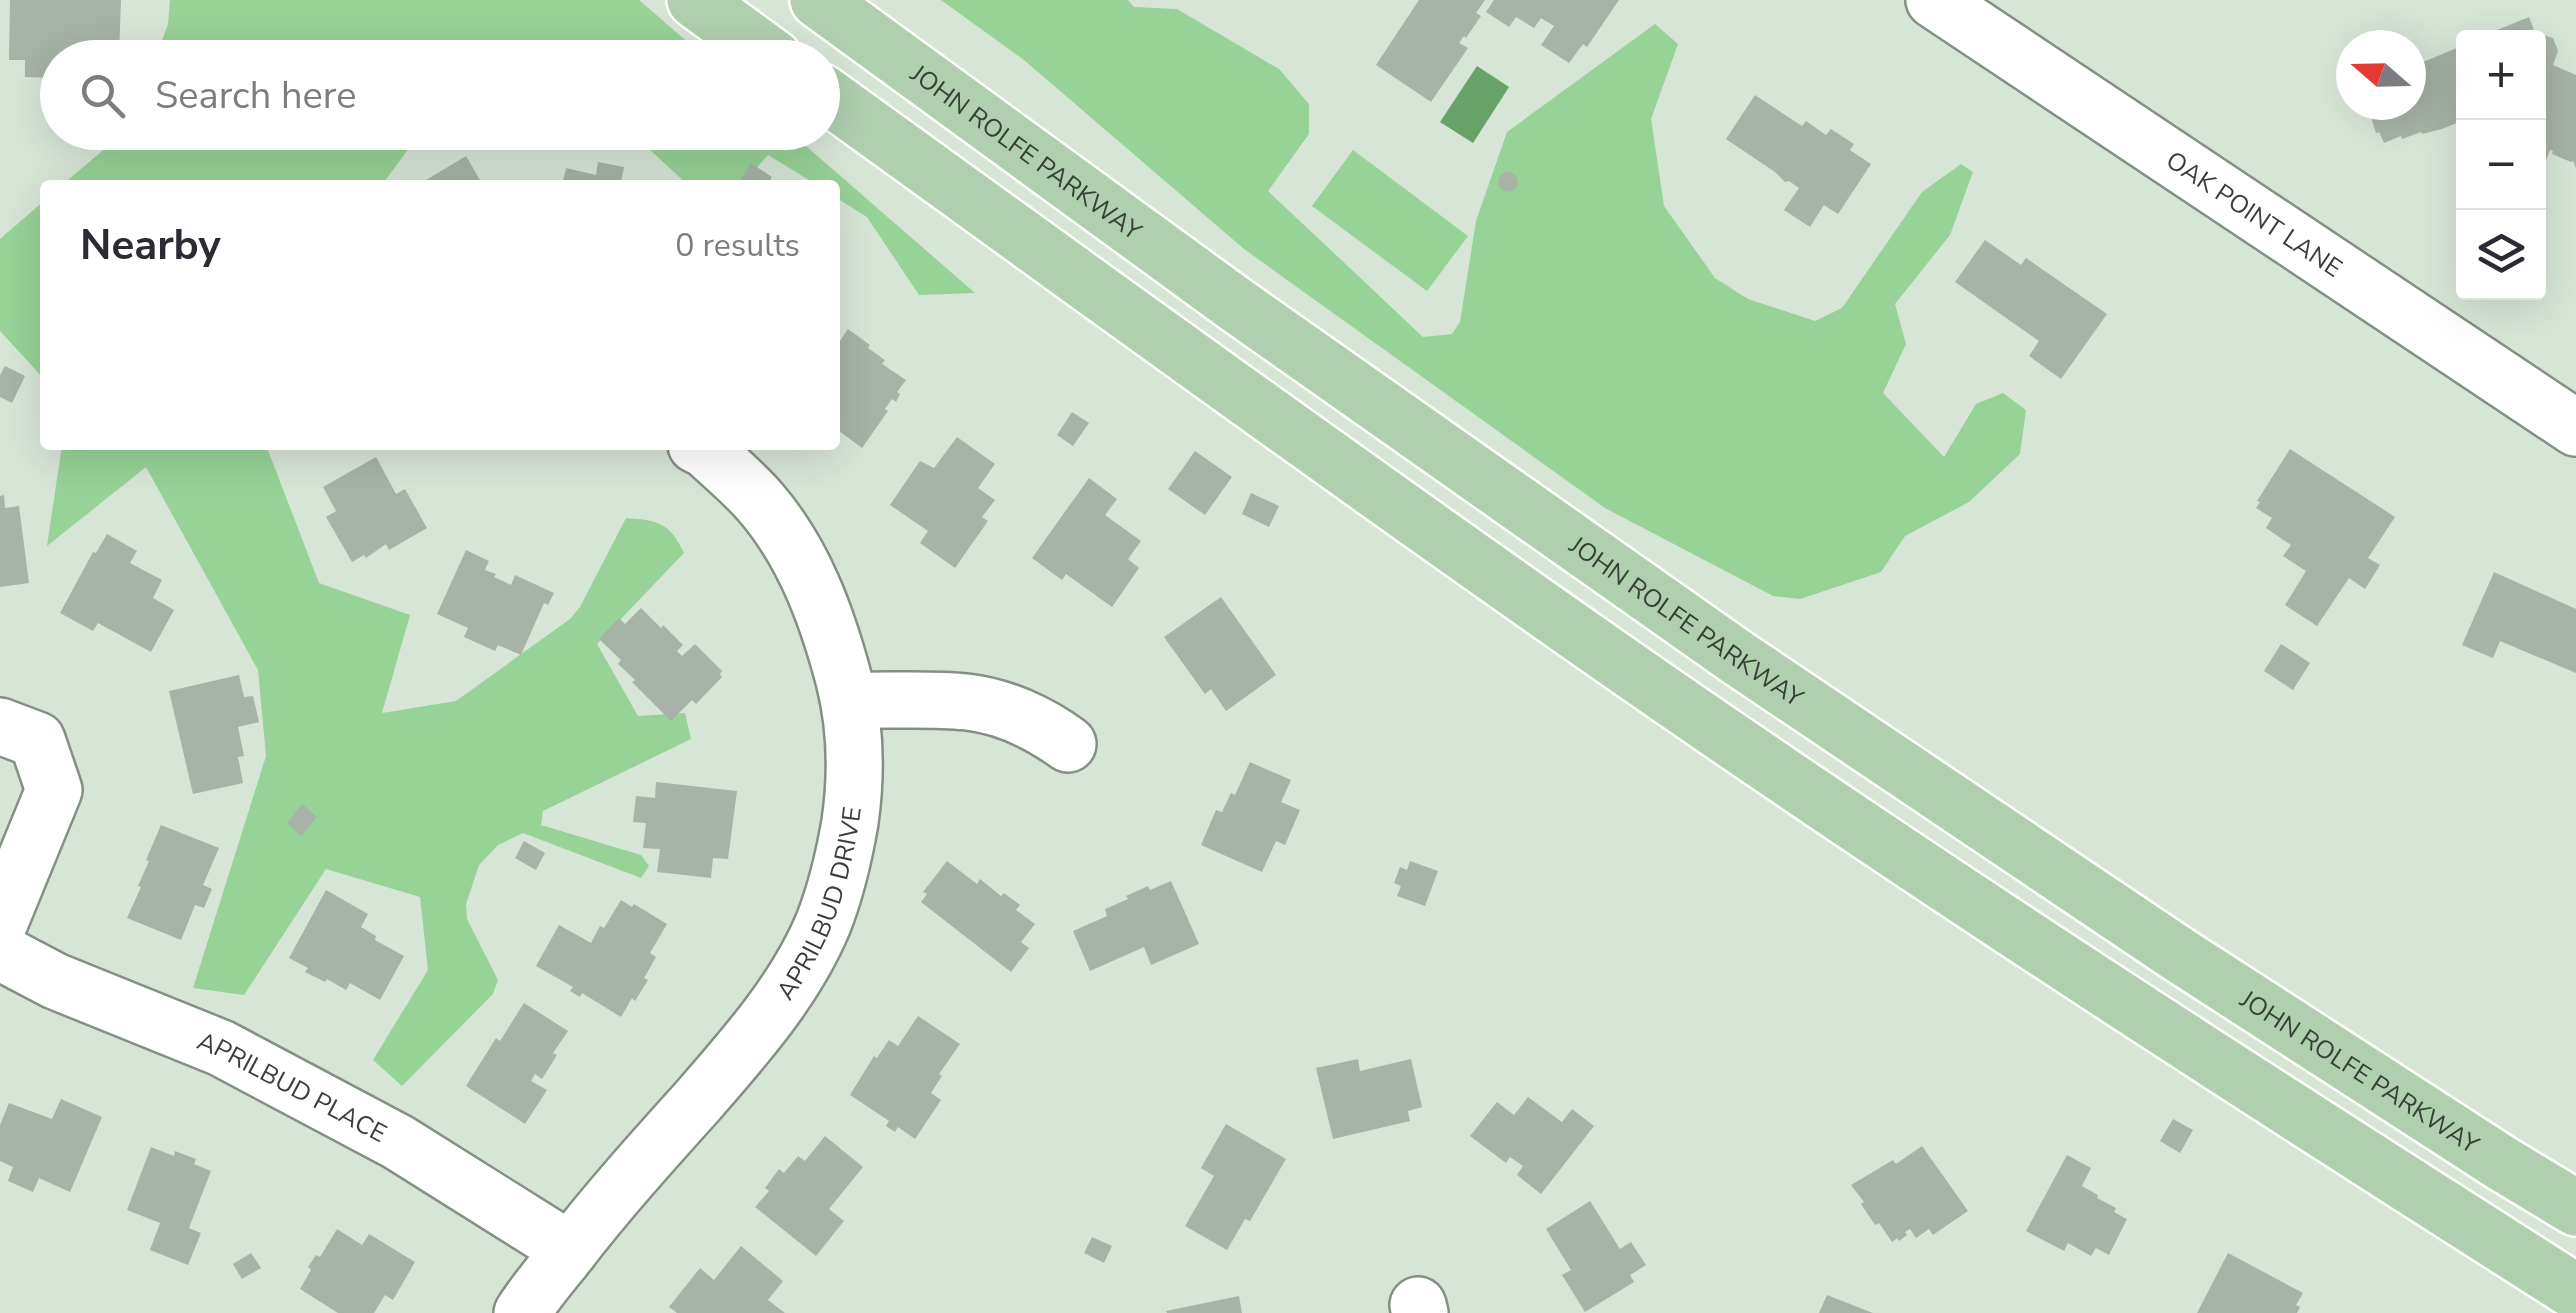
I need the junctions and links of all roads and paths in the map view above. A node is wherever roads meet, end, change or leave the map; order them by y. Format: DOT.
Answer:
graph roads {
  1 [pos="695,0"];
  2 [pos="818,0"];
  3 [pos="1934,0"];
  4 [pos="749,40"];
  5 [pos="840,105"];
  6 [pos="2576,428"];
  7 [pos="706,450"];
  8 [pos="849,700"];
  9 [pos="0,726"];
  10 [pos="1068,744"];
  11 [pos="0,922"];
  12 [pos="0,952"];
  13 [pos="2576,1208"];
  14 [pos="570,1250"];
  15 [pos="2576,1292"];
  16 [pos="522,1313"];
  1 -- 4 [label="main road"];
  2 -- 13 [label="main road, JOHN ROLFE PARKWAY"];
  3 -- 6 [label="street, OAK POINT LANE"];
  5 -- 15 [label="main road"];
  7 -- 8 [label="street, APRILBUD DRIVE"];
  8 -- 10 [label="street"];
  8 -- 14 [label="street, APRILBUD DRIVE"];
  9 -- 11 [label="street"];
  12 -- 14 [label="street, APRILBUD PLACE"];
  14 -- 16 [label="street, APRILBUD DRIVE"];
}
